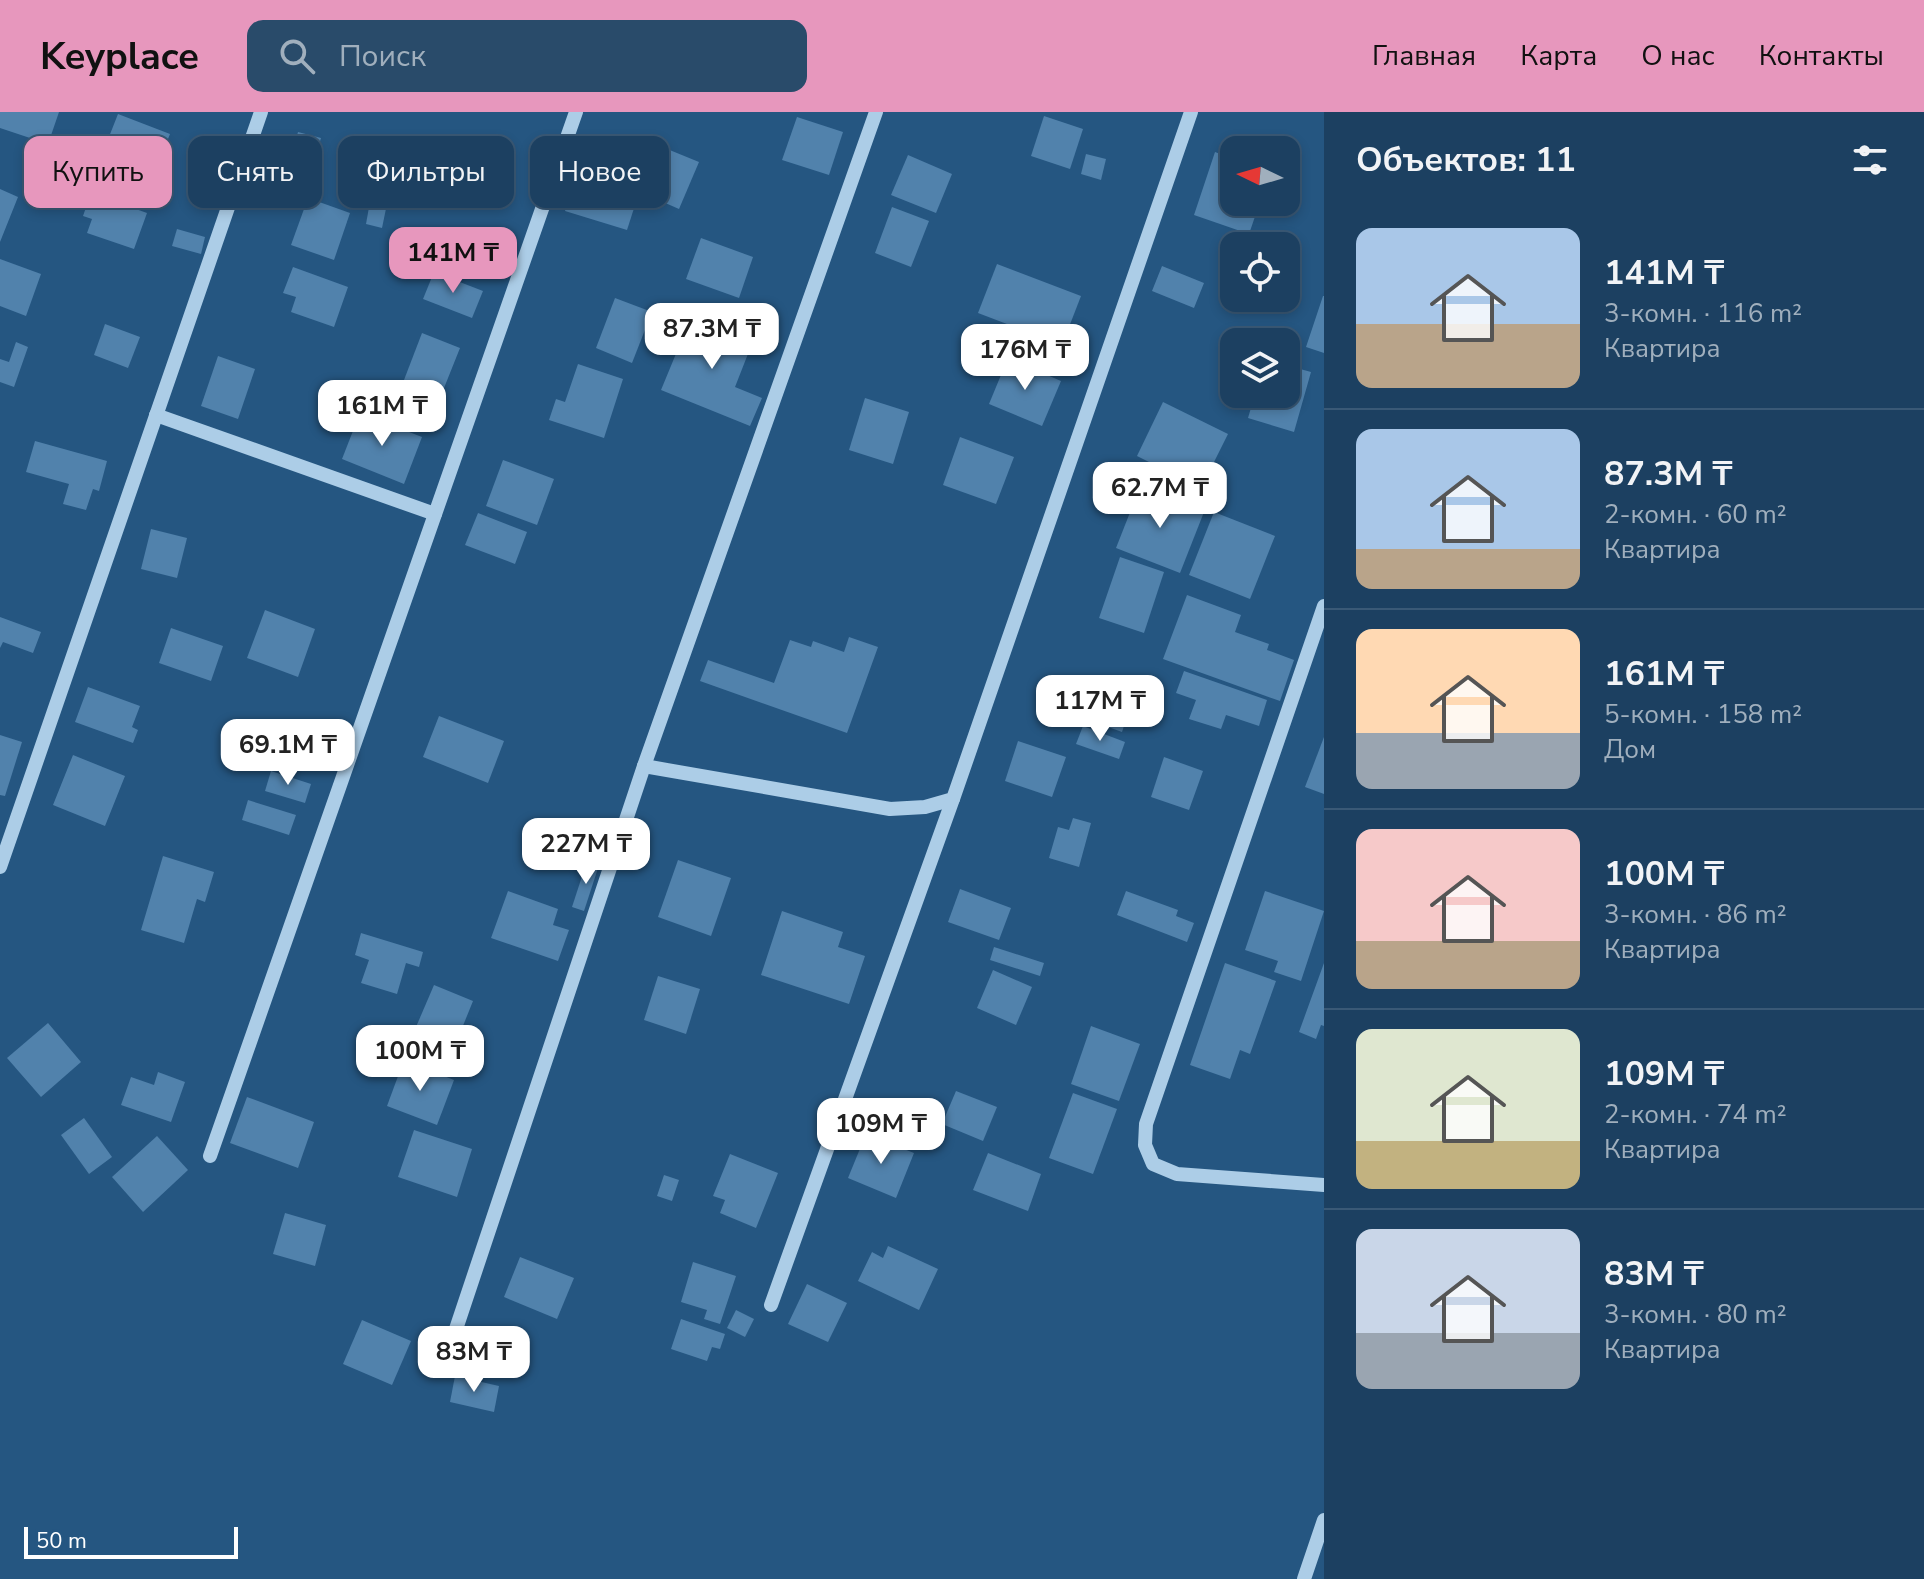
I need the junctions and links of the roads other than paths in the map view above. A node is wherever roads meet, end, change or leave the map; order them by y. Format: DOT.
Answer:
graph roads {
  1 [pos="261,112"];
  2 [pos="576,112"];
  3 [pos="876,112"];
  4 [pos="1191,112"];
  5 [pos="156,415"];
  6 [pos="435,514"];
  7 [pos="1324,606"];
  8 [pos="644,766"];
  9 [pos="953,799"];
  10 [pos="0,867"];
  11 [pos="210,1156"];
  12 [pos="1324,1185"];
  13 [pos="771,1305"];
  14 [pos="452,1341"];
  15 [pos="1324,1520"];
  16 [pos="1304,1579"];
  1 -- 5 [label="street"];
  2 -- 6 [label="street"];
  3 -- 8 [label="street"];
  4 -- 9 [label="street"];
  5 -- 6 [label="street"];
  5 -- 10 [label="street"];
  6 -- 11 [label="street"];
  7 -- 12 [label="street"];
  8 -- 9 [label="street"];
  8 -- 14 [label="street"];
  9 -- 13 [label="street"];
  15 -- 16 [label="street"];
}
